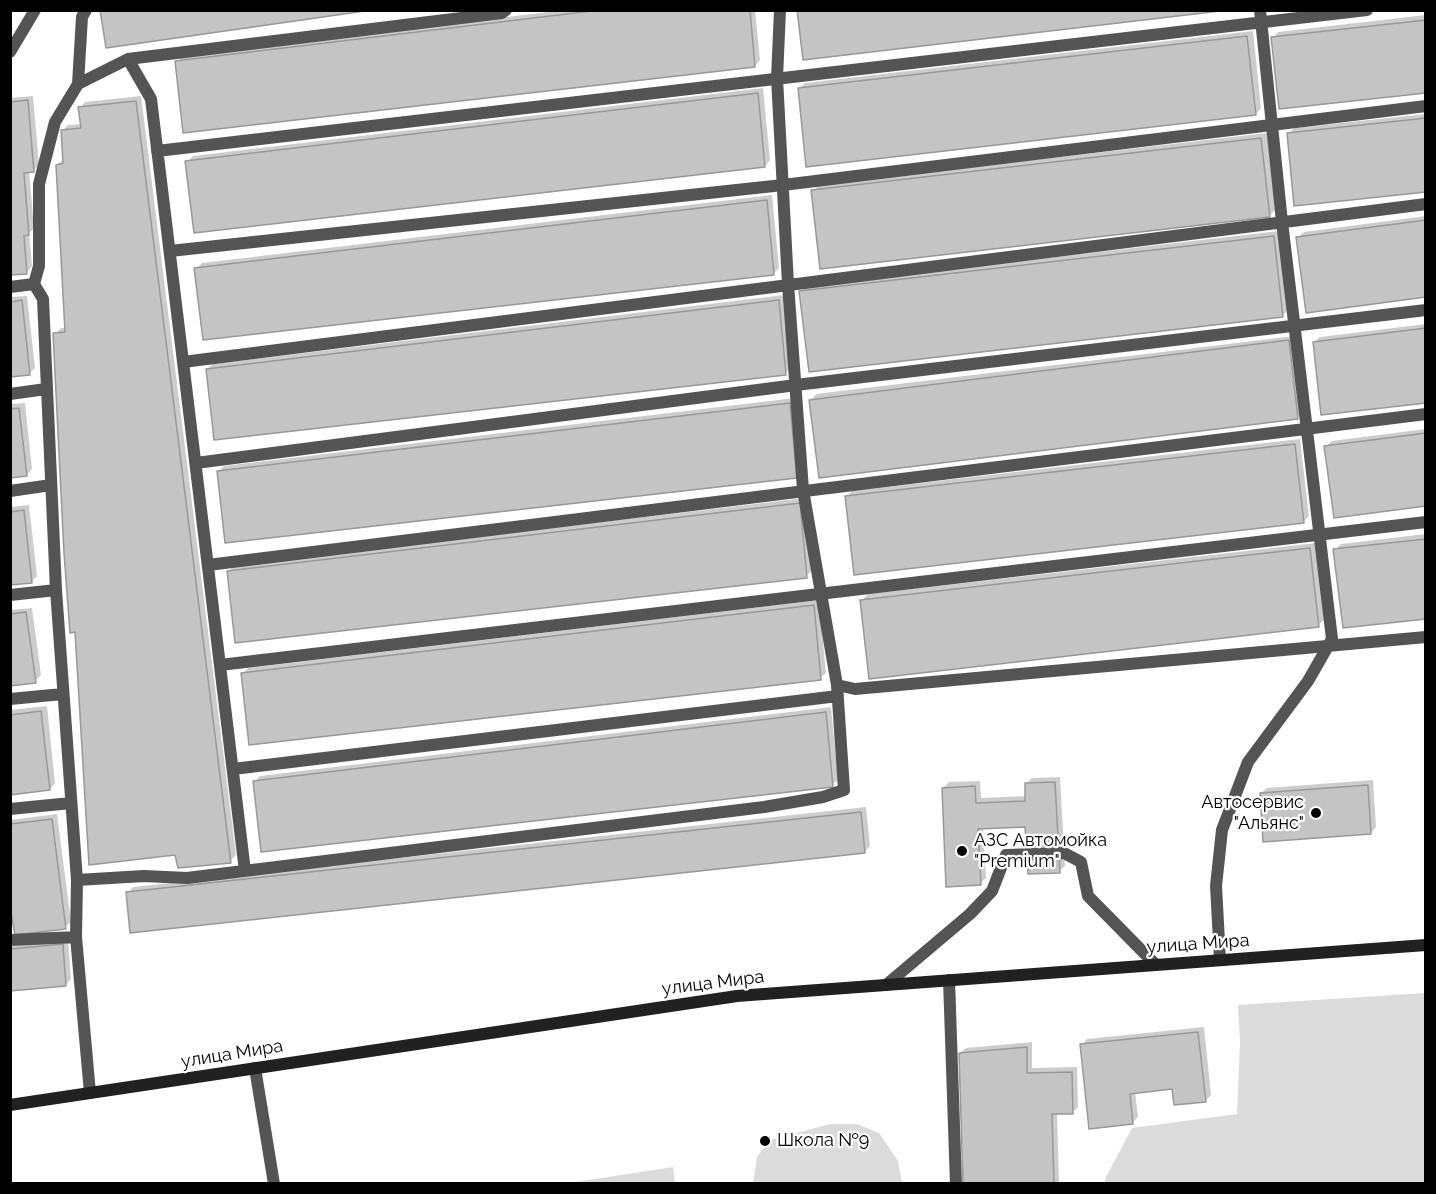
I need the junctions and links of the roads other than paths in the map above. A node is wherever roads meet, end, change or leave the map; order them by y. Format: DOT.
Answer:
graph roads {
  1 [pos="35,10"];
  2 [pos="86,10"];
  3 [pos="506,10"];
  4 [pos="780,10"];
  5 [pos="1367,10"];
  6 [pos="1260,17"];
  7 [pos="10,52"];
  8 [pos="128,59"];
  9 [pos="777,78"];
  10 [pos="78,84"];
  11 [pos="1425,106"];
  12 [pos="1272,125"];
  13 [pos="157,151"];
  14 [pos="783,185"];
  15 [pos="1425,204"];
  16 [pos="1282,222"];
  17 [pos="170,251"];
  18 [pos="34,284"];
  19 [pos="788,284"];
  20 [pos="10,287"];
  21 [pos="1425,310"];
  22 [pos="1294,326"];
  23 [pos="183,362"];
  24 [pos="796,386"];
  25 [pos="46,389"];
  26 [pos="10,393"];
  27 [pos="1425,414"];
  28 [pos="1307,428"];
  29 [pos="196,463"];
  30 [pos="51,485"];
  31 [pos="803,490"];
  32 [pos="10,491"];
  33 [pos="1425,522"];
  34 [pos="1320,535"];
  35 [pos="208,565"];
  36 [pos="56,590"];
  37 [pos="821,592"];
  38 [pos="10,596"];
  39 [pos="1425,637"];
  40 [pos="1328,646"];
  41 [pos="220,665"];
  42 [pos="837,690"];
  43 [pos="63,693"];
  44 [pos="10,699"];
  45 [pos="233,770"];
  46 [pos="71,803"];
  47 [pos="10,809"];
  48 [pos="245,871"];
  49 [pos="77,880"];
  50 [pos="76,937"];
  51 [pos="10,940"];
  52 [pos="1425,945"];
  53 [pos="1220,960"];
  54 [pos="1156,965"];
  55 [pos="949,980"];
  56 [pos="886,985"];
  57 [pos="255,1068"];
  58 [pos="90,1093"];
  59 [pos="10,1105"];
  60 [pos="274,1184"];
  61 [pos="956,1184"];
  1 -- 7 [label="lane"];
  2 -- 10 [label="lane"];
  3 -- 8 [label="lane"];
  4 -- 9 [label="lane"];
  5 -- 6 [label="lane"];
  6 -- 9 [label="lane"];
  6 -- 12 [label="lane"];
  8 -- 10 [label="lane"];
  8 -- 13 [label="lane"];
  9 -- 13 [label="lane"];
  9 -- 14 [label="lane"];
  10 -- 18 [label="lane"];
  11 -- 12 [label="lane"];
  12 -- 14 [label="lane"];
  12 -- 16 [label="lane"];
  13 -- 17 [label="lane"];
  14 -- 17 [label="lane"];
  14 -- 19 [label="lane"];
  15 -- 16 [label="lane"];
  16 -- 19 [label="lane"];
  16 -- 22 [label="lane"];
  17 -- 23 [label="lane"];
  18 -- 20 [label="lane"];
  18 -- 25 [label="lane"];
  19 -- 23 [label="lane"];
  19 -- 24 [label="lane"];
  21 -- 22 [label="lane"];
  22 -- 24 [label="lane"];
  22 -- 28 [label="lane"];
  23 -- 29 [label="lane"];
  24 -- 29 [label="lane"];
  24 -- 31 [label="lane"];
  25 -- 26 [label="lane"];
  25 -- 30 [label="lane"];
  27 -- 28 [label="lane"];
  28 -- 31 [label="lane"];
  28 -- 34 [label="lane"];
  29 -- 35 [label="lane"];
  30 -- 32 [label="lane"];
  30 -- 36 [label="lane"];
  31 -- 35 [label="lane"];
  31 -- 37 [label="lane"];
  33 -- 34 [label="lane"];
  34 -- 37 [label="lane"];
  34 -- 40 [label="lane"];
  35 -- 41 [label="lane"];
  36 -- 38 [label="lane"];
  36 -- 43 [label="lane"];
  37 -- 41 [label="lane"];
  37 -- 42 [label="lane"];
  39 -- 40 [label="lane"];
  40 -- 42 [label="lane"];
  40 -- 53 [label="lane"];
  41 -- 45 [label="lane"];
  42 -- 45 [label="lane"];
  42 -- 48 [label="lane"];
  43 -- 44 [label="lane"];
  43 -- 46 [label="lane"];
  45 -- 48 [label="lane"];
  46 -- 47 [label="lane"];
  46 -- 49 [label="lane"];
  48 -- 49 [label="lane"];
  49 -- 50 [label="lane"];
  50 -- 51 [label="lane"];
  50 -- 58 [label="lane"];
  52 -- 53 [label="main road, улица Мира"];
  53 -- 54 [label="main road, улица Мира"];
  54 -- 55 [label="main road, улица Мира"];
  54 -- 56 [label="lane"];
  55 -- 56 [label="main road, улица Мира"];
  55 -- 61 [label="lane"];
  56 -- 57 [label="main road, улица Мира"];
  57 -- 58 [label="main road, улица Мира"];
  57 -- 60 [label="lane"];
  58 -- 59 [label="main road, улица Мира"];
}
